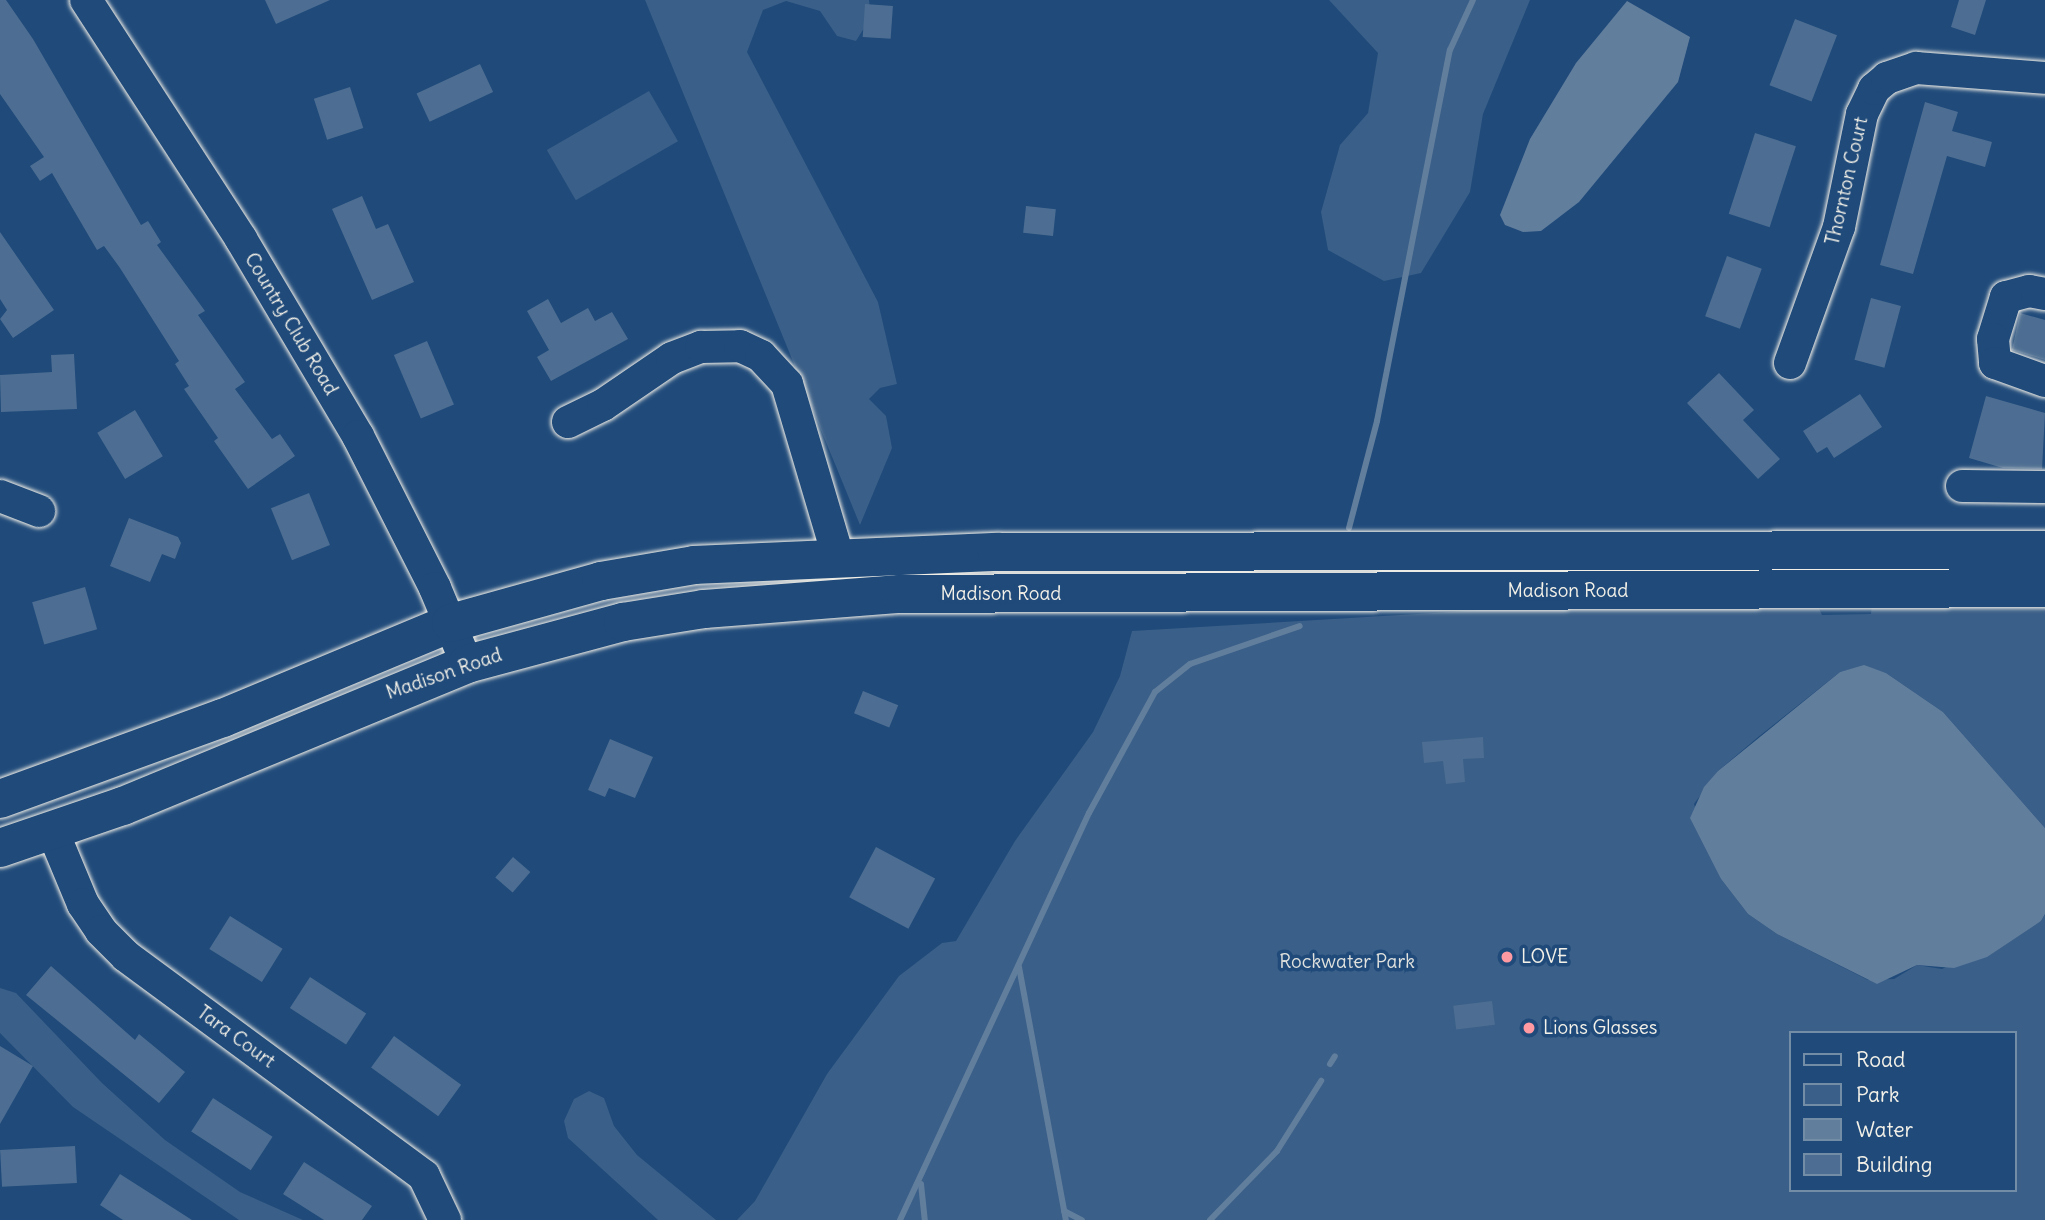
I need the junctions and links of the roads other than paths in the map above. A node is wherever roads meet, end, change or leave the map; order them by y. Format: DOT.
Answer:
graph roads {
  1 [pos="86,0"];
  2 [pos="2045,78"];
  3 [pos="2045,294"];
  4 [pos="1790,363"];
  5 [pos="2045,381"];
  6 [pos="568,422"];
  7 [pos="1962,486"];
  8 [pos="2045,487"];
  9 [pos="0,496"];
  10 [pos="39,511"];
  11 [pos="2045,550"];
  12 [pos="838,556"];
  13 [pos="2045,588"];
  14 [pos="451,622"];
  15 [pos="467,664"];
  16 [pos="0,799"];
  17 [pos="53,832"];
  18 [pos="0,848"];
  19 [pos="445,1220"];
  1 -- 14 [label="street, Country Club Road"];
  2 -- 4 [label="street, Thornton Court"];
  3 -- 5 [label="street"];
  6 -- 12 [label="street"];
  7 -- 8 [label="street"];
  9 -- 10 [label="street"];
  11 -- 12 [label="main road, Madison Road"];
  12 -- 14 [label="main road, Madison Road"];
  13 -- 15 [label="main road, Madison Road"];
  14 -- 15 [label="street, Country Club Road"];
  14 -- 16 [label="main road, Madison Road"];
  15 -- 17 [label="main road, Madison Road"];
  17 -- 18 [label="main road, Madison Road"];
  17 -- 19 [label="street, Tara Court"];
}
